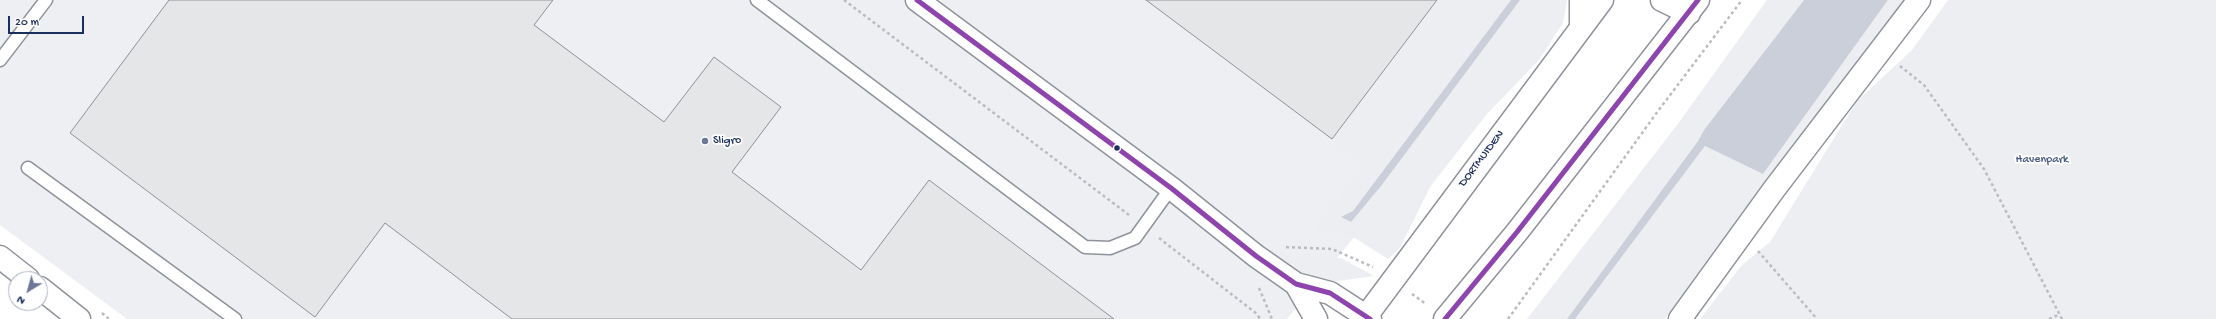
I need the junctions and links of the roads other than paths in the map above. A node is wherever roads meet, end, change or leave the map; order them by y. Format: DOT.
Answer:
graph roads {
  1 [pos="46,0"];
  2 [pos="757,0"];
  3 [pos="917,0"];
  4 [pos="1581,0"];
  5 [pos="1602,0"];
  6 [pos="1662,0"];
  7 [pos="1919,0"];
  8 [pos="1688,4"];
  9 [pos="1581,27"];
  10 [pos="0,60"];
  11 [pos="28,168"];
  12 [pos="1171,188"];
  13 [pos="0,257"];
  14 [pos="18,271"];
  15 [pos="1296,284"];
  16 [pos="48,294"];
  17 [pos="1367,318"];
  18 [pos="79,319"];
  19 [pos="235,319"];
  20 [pos="1316,319"];
  21 [pos="1445,319"];
  22 [pos="1680,319"];
  1 -- 10 [label="lane"];
  2 -- 12 [label="lane"];
  3 -- 12 [label="main road"];
  4 -- 9 [label="main road"];
  5 -- 9 [label="main road, DORTMUIDEN"];
  6 -- 8 [label="main road"];
  7 -- 22 [label="main road"];
  8 -- 21 [label="main road"];
  9 -- 17 [label="main road, DORTMUIDEN"];
  11 -- 19 [label="lane"];
  12 -- 15 [label="main road"];
  13 -- 14 [label="main road"];
  15 -- 17 [label="main road"];
  15 -- 20 [label="main road"];
  16 -- 18 [label="main road"];
}
